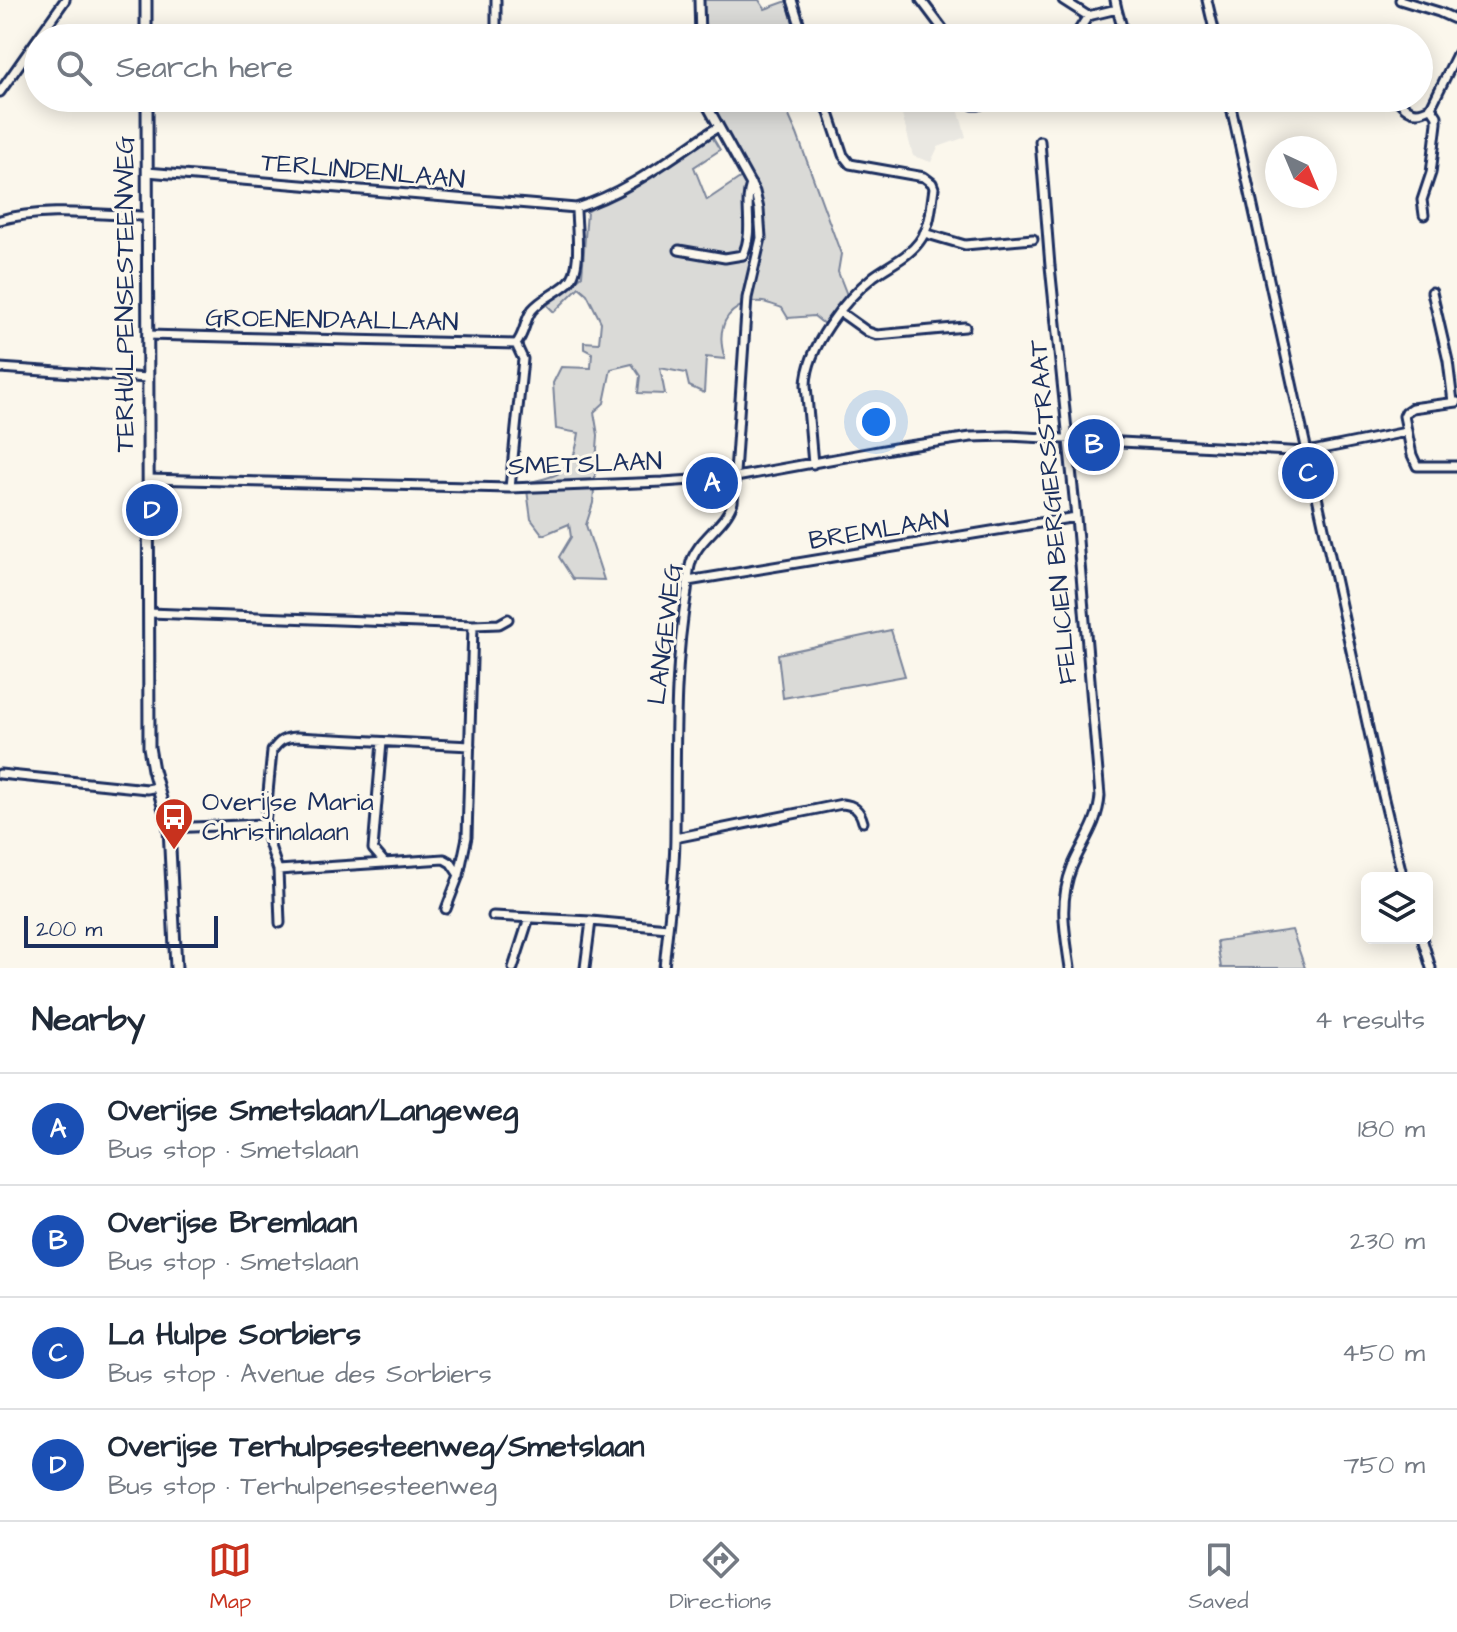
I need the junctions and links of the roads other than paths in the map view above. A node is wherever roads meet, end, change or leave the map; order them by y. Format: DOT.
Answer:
graph roads {
  1 [pos="65,0"];
  2 [pos="146,0"];
  3 [pos="496,0"];
  4 [pos="699,0"];
  5 [pos="792,0"];
  6 [pos="921,0"];
  7 [pos="1063,0"];
  8 [pos="1207,0"];
  9 [pos="1400,0"];
  10 [pos="1116,4"];
  11 [pos="1088,16"];
  12 [pos="1457,20"];
  13 [pos="48,24"];
  14 [pos="146,24"];
  15 [pos="496,24"];
  16 [pos="700,24"];
  17 [pos="800,24"];
  18 [pos="938,24"];
  19 [pos="1083,24"];
  20 [pos="1121,24"];
  21 [pos="1213,24"];
  22 [pos="1457,54"];
  23 [pos="24,58"];
  24 [pos="0,92"];
  25 [pos="1433,103"];
  26 [pos="1433,110"];
  27 [pos="147,112"];
  28 [pos="710,112"];
  29 [pos="829,112"];
  30 [pos="1232,112"];
  31 [pos="718,127"];
  32 [pos="1040,141"];
  33 [pos="147,172"];
  34 [pos="751,184"];
  35 [pos="576,208"];
  36 [pos="1424,215"];
  37 [pos="147,216"];
  38 [pos="0,220"];
  39 [pos="924,233"];
  40 [pos="1033,239"];
  41 [pos="679,250"];
  42 [pos="1432,292"];
  43 [pos="840,312"];
  44 [pos="965,327"];
  45 [pos="147,335"];
  46 [pos="516,344"];
  47 [pos="0,368"];
  48 [pos="147,378"];
  49 [pos="1455,402"];
  50 [pos="1406,432"];
  51 [pos="1068,439"];
  52 [pos="1307,452"];
  53 [pos="813,464"];
  54 [pos="1457,466"];
  55 [pos="736,477"];
  56 [pos="148,479"];
  57 [pos="510,488"];
  58 [pos="1076,517"];
  59 [pos="688,581"];
  60 [pos="149,613"];
  61 [pos="508,619"];
  62 [pos="473,625"];
  63 [pos="382,742"];
  64 [pos="470,746"];
  65 [pos="0,774"];
  66 [pos="158,787"];
  67 [pos="863,822"];
  68 [pos="265,824"];
  69 [pos="169,828"];
  70 [pos="675,838"];
  71 [pos="465,848"];
  72 [pos="373,849"];
  73 [pos="444,859"];
  74 [pos="385,863"];
  75 [pos="362,864"];
  76 [pos="278,870"];
  77 [pos="1402,872"];
  78 [pos="459,875"];
  79 [pos="446,909"];
  80 [pos="493,916"];
  81 [pos="529,918"];
  82 [pos="591,921"];
  83 [pos="280,923"];
  84 [pos="668,928"];
  85 [pos="1424,944"];
  86 [pos="176,968"];
  87 [pos="513,968"];
  88 [pos="585,968"];
  89 [pos="664,968"];
  90 [pos="1070,968"];
  91 [pos="1431,968"];
  1 -- 13 [label="street"];
  2 -- 14 [label="main road"];
  3 -- 15 [label="street"];
  4 -- 16 [label="street"];
  5 -- 17 [label="street"];
  6 -- 18 [label="street"];
  7 -- 11 [label="street"];
  8 -- 21 [label="street"];
  9 -- 12 [label="street"];
  10 -- 11 [label="street"];
  10 -- 20 [label="street"];
  11 -- 19 [label="street"];
  22 -- 25 [label="street"];
  23 -- 24 [label="street"];
  26 -- 36 [label="street"];
  27 -- 33 [label="main road, TERHULPENSESTEENWEG"];
  28 -- 31 [label="street, LANGEWEG"];
  29 -- 39 [label="street"];
  30 -- 52 [label="street"];
  31 -- 34 [label="street, LANGEWEG"];
  31 -- 35 [label="street"];
  32 -- 51 [label="street, FELICIEN BERGIERSSTRAAT"];
  33 -- 35 [label="street, TERLINDENLAAN"];
  33 -- 37 [label="main road, TERHULPENSESTEENWEG"];
  34 -- 41 [label="street"];
  34 -- 55 [label="street, LANGEWEG"];
  35 -- 46 [label="street"];
  37 -- 38 [label="street"];
  37 -- 45 [label="main road, TERHULPENSESTEENWEG"];
  39 -- 40 [label="street"];
  39 -- 43 [label="street"];
  42 -- 49 [label="street"];
  43 -- 44 [label="street"];
  43 -- 53 [label="street"];
  45 -- 46 [label="street, GROENENDAALLAAN"];
  45 -- 48 [label="main road, TERHULPENSESTEENWEG"];
  46 -- 57 [label="street"];
  47 -- 48 [label="street"];
  48 -- 56 [label="main road, TERHULPENSESTEENWEG"];
  49 -- 50 [label="street"];
  50 -- 52 [label="street, SMETSLAAN"];
  50 -- 54 [label="street"];
  51 -- 52 [label="street, SMETSLAAN"];
  51 -- 53 [label="street, SMETSLAAN"];
  51 -- 58 [label="street, FELICIEN BERGIERSSTRAAT"];
  52 -- 77 [label="street"];
  53 -- 55 [label="street, SMETSLAAN"];
  55 -- 57 [label="street, SMETSLAAN"];
  55 -- 59 [label="street, LANGEWEG"];
  56 -- 57 [label="street, SMETSLAAN"];
  56 -- 60 [label="main road, TERHULPENSESTEENWEG"];
  58 -- 59 [label="street, BREMLAAN"];
  58 -- 90 [label="street, FELICIEN BERGIERSSTRAAT"];
  59 -- 70 [label="street, LANGEWEG"];
  60 -- 62 [label="street"];
  60 -- 66 [label="main road, TERHULPENSESTEENWEG"];
  61 -- 62 [label="street"];
  62 -- 64 [label="street"];
  63 -- 64 [label="street"];
  63 -- 68 [label="street"];
  63 -- 72 [label="street"];
  64 -- 71 [label="street"];
  65 -- 66 [label="street"];
  66 -- 69 [label="main road, TERHULPENSESTEENWEG"];
  67 -- 70 [label="street"];
  68 -- 69 [label="street"];
  68 -- 76 [label="street"];
  69 -- 86 [label="main road, TERHULPENSESTEENWEG"];
  70 -- 84 [label="street, LANGEWEG"];
  71 -- 73 [label="street"];
  71 -- 78 [label="street"];
  72 -- 74 [label="street"];
  72 -- 75 [label="street"];
  73 -- 74 [label="street"];
  73 -- 78 [label="street"];
  74 -- 75 [label="street"];
  75 -- 76 [label="street"];
  76 -- 83 [label="street"];
  78 -- 79 [label="street"];
  80 -- 81 [label="street"];
  81 -- 82 [label="street"];
  81 -- 87 [label="street"];
  82 -- 84 [label="street"];
  82 -- 88 [label="street"];
  84 -- 89 [label="street, LANGEWEG"];
  85 -- 91 [label="street"];
}
